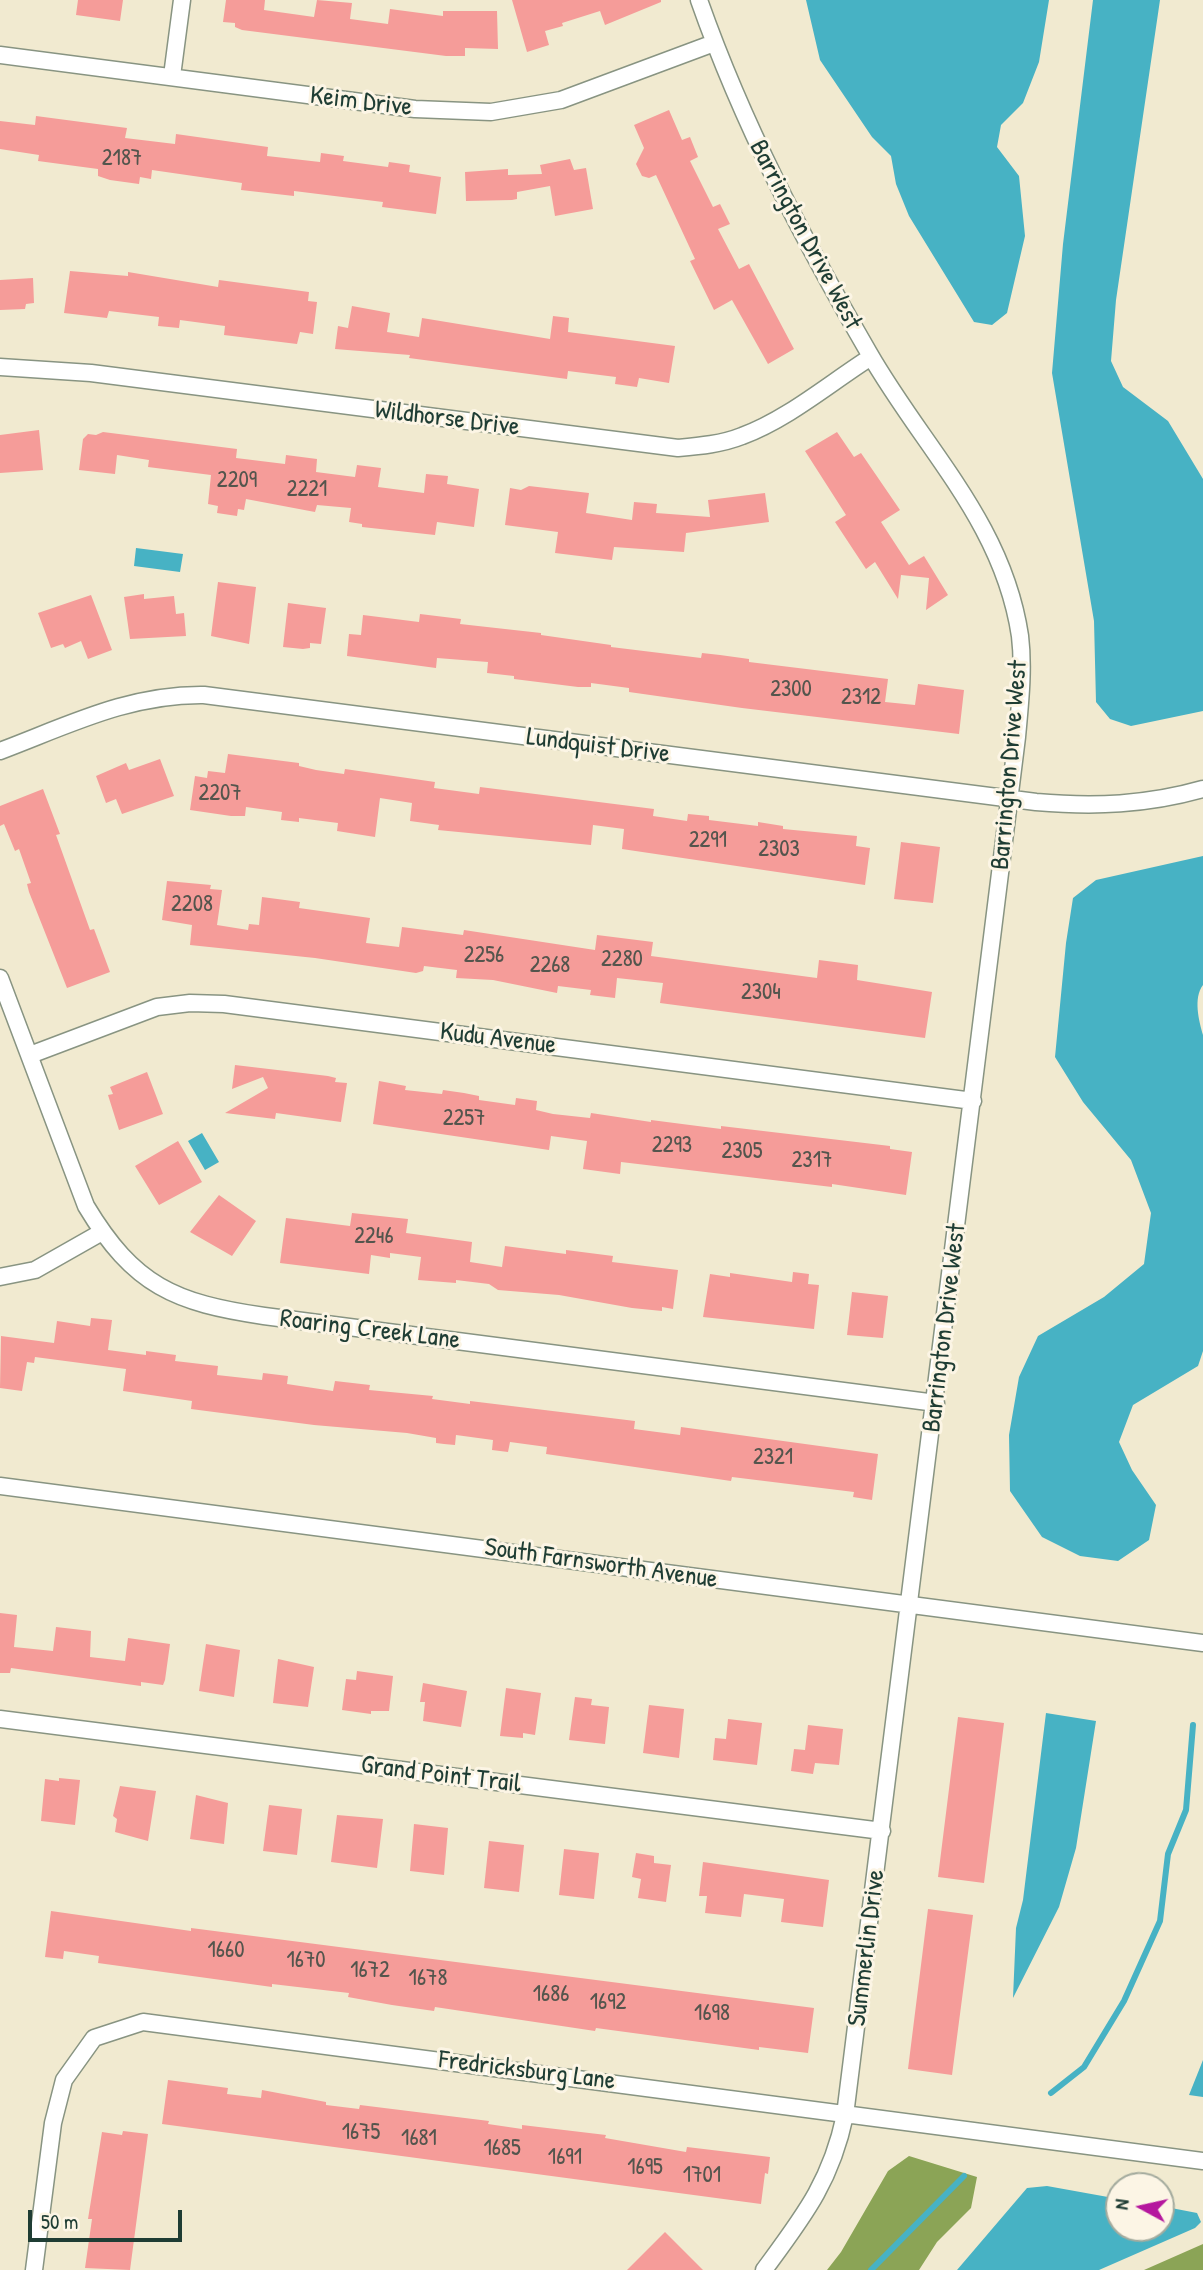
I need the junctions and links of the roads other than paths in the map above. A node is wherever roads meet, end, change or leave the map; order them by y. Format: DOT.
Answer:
graph roads {
  1 [pos="182,0"];
  2 [pos="699,0"];
  3 [pos="714,43"];
  4 [pos="0,55"];
  5 [pos="172,76"];
  6 [pos="871,357"];
  7 [pos="0,367"];
  8 [pos="0,751"];
  9 [pos="1203,789"];
  10 [pos="1009,799"];
  11 [pos="0,978"];
  12 [pos="30,1055"];
  13 [pos="972,1101"];
  14 [pos="102,1232"];
  15 [pos="0,1277"];
  16 [pos="936,1403"];
  17 [pos="0,1486"];
  18 [pos="911,1605"];
  19 [pos="1203,1643"];
  20 [pos="0,1718"];
  21 [pos="882,1831"];
  22 [pos="845,2115"];
  23 [pos="1203,2161"];
  24 [pos="34,2270"];
  25 [pos="764,2270"];
  1 -- 5 [label="street"];
  2 -- 3 [label="street, Barrington Drive West"];
  3 -- 5 [label="street, Keim Drive"];
  3 -- 6 [label="street, Barrington Drive West"];
  4 -- 5 [label="street, Keim Drive"];
  6 -- 7 [label="street, Wildhorse Drive"];
  6 -- 10 [label="street, Barrington Drive West"];
  8 -- 10 [label="street, Lundquist Drive"];
  9 -- 10 [label="street, Lundquist Drive"];
  10 -- 13 [label="street, Barrington Drive West"];
  11 -- 12 [label="street, Roaring Creek Lane"];
  12 -- 13 [label="street, Kudu Avenue"];
  12 -- 14 [label="street, Roaring Creek Lane"];
  13 -- 16 [label="street, Barrington Drive West"];
  14 -- 15 [label="street"];
  14 -- 16 [label="street, Roaring Creek Lane"];
  16 -- 18 [label="street, Barrington Drive West"];
  17 -- 18 [label="street, South Farnsworth Avenue"];
  18 -- 19 [label="street, South Farnsworth Avenue"];
  18 -- 21 [label="street, Summerlin Drive"];
  20 -- 21 [label="street, Grand Point Trail"];
  21 -- 22 [label="street, Summerlin Drive"];
  22 -- 23 [label="street, Fredricksburg Lane"];
  22 -- 24 [label="street, Fredricksburg Lane"];
  22 -- 25 [label="street, Summerlin Drive"];
}
